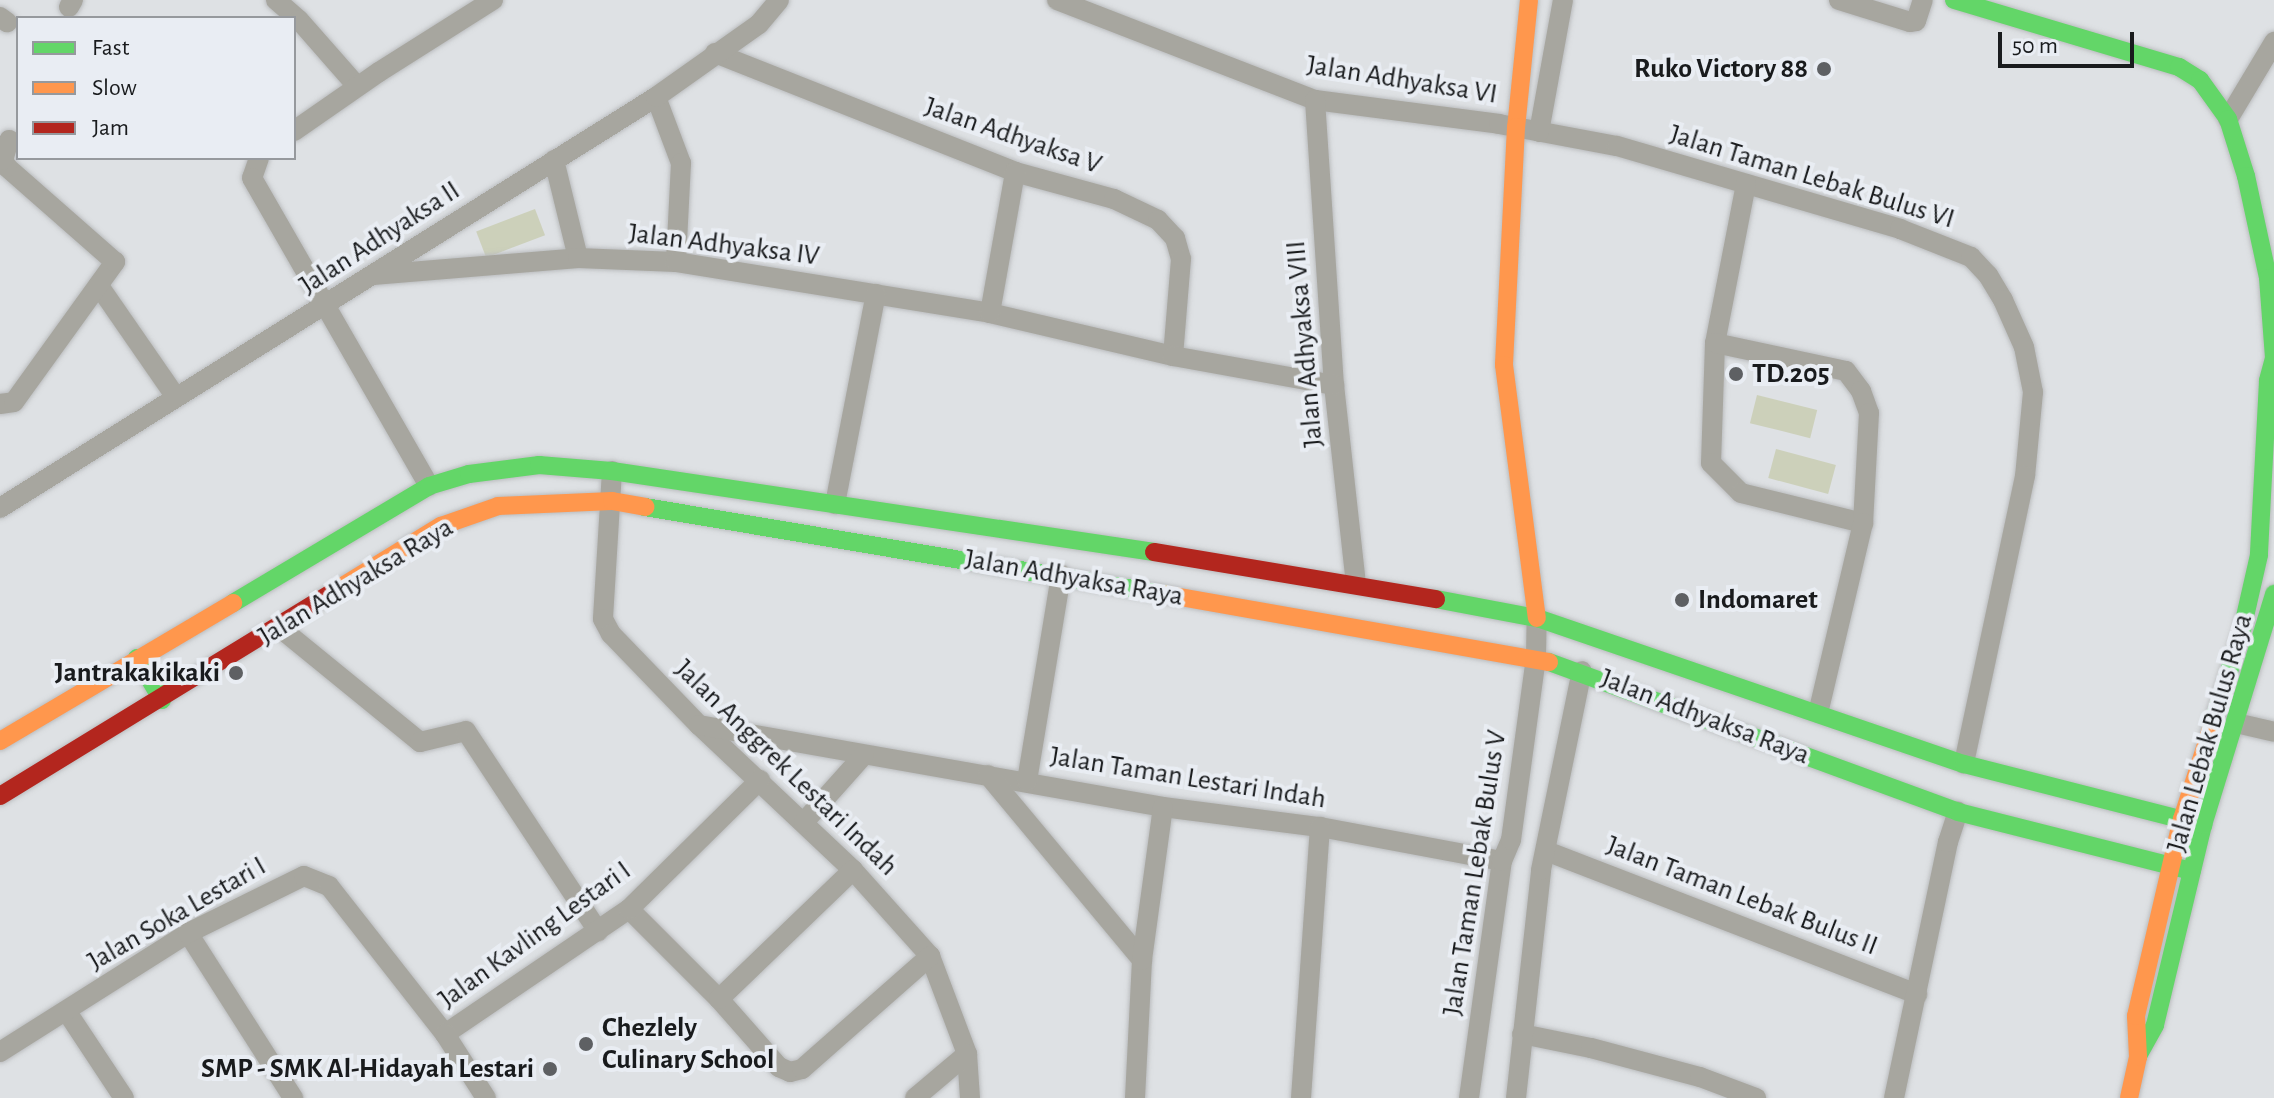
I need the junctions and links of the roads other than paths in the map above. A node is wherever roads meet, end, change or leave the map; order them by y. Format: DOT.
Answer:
graph roads {
  1 [pos="276,0"];
  2 [pos="493,0"];
  3 [pos="779,0"];
  4 [pos="1057,0"];
  5 [pos="1529,0"];
  6 [pos="1563,0"];
  7 [pos="1839,0"];
  8 [pos="1923,0"];
  9 [pos="1954,0"];
  10 [pos="1991,5"];
  11 [pos="294,16"];
  12 [pos="296,17"];
  13 [pos="2274,42"];
  14 [pos="715,53"];
  15 [pos="357,86"];
  16 [pos="656,97"];
  17 [pos="1315,100"];
  18 [pos="2228,119"];
  19 [pos="1516,127"];
  20 [pos="296,130"];
  21 [pos="1539,132"];
  22 [pos="9,140"];
  23 [pos="258,160"];
  24 [pos="554,160"];
  25 [pos="1015,172"];
  26 [pos="1746,184"];
  27 [pos="578,258"];
  28 [pos="676,262"];
  29 [pos="373,275"];
  30 [pos="99,286"];
  31 [pos="876,294"];
  32 [pos="327,305"];
  33 [pos="990,313"];
  34 [pos="1715,343"];
  35 [pos="1173,356"];
  36 [pos="2274,358"];
  37 [pos="1334,385"];
  38 [pos="176,397"];
  39 [pos="0,404"];
  40 [pos="612,471"];
  41 [pos="429,486"];
  42 [pos="612,501"];
  43 [pos="835,504"];
  44 [pos="0,508"];
  45 [pos="1863,523"];
  46 [pos="2267,554"];
  47 [pos="1061,575"];
  48 [pos="1356,583"];
  49 [pos="2274,594"];
  50 [pos="1537,618"];
  51 [pos="279,627"];
  52 [pos="1536,657"];
  53 [pos="137,658"];
  54 [pos="1582,671"];
  55 [pos="162,700"];
  56 [pos="1818,713"];
  57 [pos="2236,723"];
  58 [pos="699,725"];
  59 [pos="2274,732"];
  60 [pos="0,741"];
  61 [pos="864,755"];
  62 [pos="1964,764"];
  63 [pos="988,775"];
  64 [pos="760,780"];
  65 [pos="1027,781"];
  66 [pos="0,796"];
  67 [pos="1163,807"];
  68 [pos="1958,812"];
  69 [pos="2158,813"];
  70 [pos="2182,819"];
  71 [pos="804,822"];
  72 [pos="2203,825"];
  73 [pos="1320,827"];
  74 [pos="1546,851"];
  75 [pos="2141,857"];
  76 [pos="1502,861"];
  77 [pos="2172,866"];
  78 [pos="853,870"];
  79 [pos="2192,871"];
  80 [pos="629,909"];
  81 [pos="598,931"];
  82 [pos="188,933"];
  83 [pos="930,956"];
  84 [pos="1142,960"];
  85 [pos="1917,994"];
  86 [pos="719,999"];
  87 [pos="67,1012"];
  88 [pos="445,1034"];
  89 [pos="1522,1034"];
  90 [pos="0,1052"];
  91 [pos="967,1054"];
  92 [pos="2138,1057"];
  93 [pos="124,1098"];
  94 [pos="293,1098"];
  95 [pos="486,1098"];
  96 [pos="915,1098"];
  97 [pos="970,1098"];
  98 [pos="1135,1098"];
  99 [pos="1301,1098"];
  100 [pos="1469,1098"];
  101 [pos="1516,1098"];
  102 [pos="1756,1098"];
  103 [pos="1894,1098"];
  104 [pos="2129,1098"];
  1 -- 11 [label="street"];
  2 -- 15 [label="street"];
  3 -- 14 [label="street, Jalan Adhyaksa II"];
  4 -- 17 [label="street, Jalan Adhyaksa VI"];
  5 -- 19 [label="main road"];
  6 -- 21 [label="street"];
  7 -- 8 [label="street"];
  9 -- 10 [label="main road, Jalan Lebak Bulus Raya"];
  10 -- 18 [label="main road, Jalan Lebak Bulus Raya"];
  12 -- 15 [label="street"];
  13 -- 18 [label="street"];
  14 -- 16 [label="street, Jalan Adhyaksa II"];
  14 -- 25 [label="street, Jalan Adhyaksa V"];
  15 -- 20 [label="street"];
  16 -- 24 [label="street, Jalan Adhyaksa II"];
  16 -- 28 [label="street"];
  17 -- 19 [label="street, Jalan Adhyaksa VI"];
  17 -- 37 [label="street, Jalan Adhyaksa VIII"];
  18 -- 36 [label="main road, Jalan Lebak Bulus Raya"];
  19 -- 21 [label="street, Jalan Taman Lebak Bulus VI"];
  19 -- 50 [label="main road"];
  21 -- 26 [label="street, Jalan Taman Lebak Bulus VI"];
  22 -- 30 [label="street"];
  23 -- 32 [label="street"];
  24 -- 27 [label="street"];
  24 -- 29 [label="street, Jalan Adhyaksa II"];
  25 -- 33 [label="street"];
  25 -- 35 [label="street, Jalan Adhyaksa V"];
  26 -- 34 [label="street"];
  26 -- 62 [label="street, Jalan Taman Lebak Bulus VI"];
  27 -- 28 [label="street, Jalan Adhyaksa IV"];
  27 -- 29 [label="street, Jalan Adhyaksa IV"];
  28 -- 31 [label="street, Jalan Adhyaksa IV"];
  29 -- 32 [label="street, Jalan Adhyaksa II"];
  30 -- 38 [label="street"];
  30 -- 39 [label="street"];
  31 -- 33 [label="street, Jalan Adhyaksa IV"];
  31 -- 43 [label="street"];
  32 -- 38 [label="street, Jalan Adhyaksa II"];
  32 -- 41 [label="street"];
  33 -- 35 [label="street, Jalan Adhyaksa IV"];
  34 -- 45 [label="street"];
  34 -- 45 [label="street"];
  35 -- 37 [label="street, Jalan Adhyaksa IV"];
  36 -- 46 [label="main road, Jalan Lebak Bulus Raya"];
  37 -- 48 [label="street, Jalan Adhyaksa VIII"];
  38 -- 44 [label="street, Jalan Adhyaksa II"];
  40 -- 41 [label="main road, Jalan Adhyaksa Raya"];
  40 -- 42 [label="street, Jalan Anggrek Lestari Indah"];
  40 -- 43 [label="main road, Jalan Adhyaksa Raya"];
  41 -- 53 [label="main road, Jalan Adhyaksa Raya"];
  42 -- 47 [label="main road, Jalan Adhyaksa Raya"];
  42 -- 51 [label="main road, Jalan Adhyaksa Raya"];
  42 -- 58 [label="street, Jalan Anggrek Lestari Indah"];
  43 -- 48 [label="main road, Jalan Adhyaksa Raya"];
  45 -- 56 [label="street"];
  46 -- 70 [label="main road, Jalan Lebak Bulus Raya"];
  47 -- 52 [label="main road, Jalan Adhyaksa Raya"];
  47 -- 65 [label="street"];
  48 -- 50 [label="main road, Jalan Adhyaksa Raya"];
  49 -- 57 [label="main road, Jalan Lebak Bulus Raya"];
  50 -- 52 [label="street, Jalan Taman Lebak Bulus V"];
  50 -- 56 [label="main road, Jalan Adhyaksa Raya"];
  51 -- 55 [label="main road, Jalan Adhyaksa Raya"];
  51 -- 81 [label="street"];
  52 -- 54 [label="main road, Jalan Adhyaksa Raya"];
  52 -- 76 [label="street, Jalan Taman Lebak Bulus V"];
  53 -- 55 [label="main road"];
  53 -- 60 [label="main road, Jalan Adhyaksa Raya"];
  54 -- 68 [label="main road, Jalan Adhyaksa Raya"];
  54 -- 74 [label="street"];
  55 -- 66 [label="main road, Jalan Adhyaksa Raya"];
  56 -- 62 [label="main road, Jalan Adhyaksa Raya"];
  57 -- 59 [label="street"];
  57 -- 72 [label="main road, Jalan Lebak Bulus Raya"];
  58 -- 61 [label="street, Jalan Taman Lestari Indah"];
  58 -- 64 [label="street, Jalan Anggrek Lestari Indah"];
  61 -- 63 [label="street, Jalan Taman Lestari Indah"];
  61 -- 71 [label="street"];
  62 -- 69 [label="main road, Jalan Adhyaksa Raya"];
  63 -- 65 [label="street, Jalan Taman Lestari Indah"];
  63 -- 84 [label="street"];
  64 -- 71 [label="street, Jalan Anggrek Lestari Indah"];
  64 -- 80 [label="street, Jalan Kavling Lestari I"];
  65 -- 67 [label="street, Jalan Taman Lestari Indah"];
  67 -- 73 [label="street, Jalan Taman Lestari Indah"];
  67 -- 84 [label="street"];
  68 -- 75 [label="main road, Jalan Adhyaksa Raya"];
  68 -- 85 [label="street"];
  69 -- 70 [label="main road, Jalan Adhyaksa Raya"];
  69 -- 75 [label="main road"];
  70 -- 72 [label="main road, Jalan Adhyaksa Raya"];
  70 -- 77 [label="main road, Jalan Lebak Bulus Raya"];
  71 -- 78 [label="street, Jalan Anggrek Lestari Indah"];
  72 -- 79 [label="main road, Jalan Lebak Bulus Raya"];
  73 -- 76 [label="street, Jalan Taman Lestari Indah"];
  73 -- 99 [label="street"];
  74 -- 85 [label="street, Jalan Taman Lebak Bulus II"];
  74 -- 89 [label="street"];
  75 -- 77 [label="main road, Jalan Adhyaksa Raya"];
  76 -- 100 [label="street, Jalan Taman Lebak Bulus V"];
  77 -- 79 [label="main road, Jalan Adhyaksa Raya"];
  77 -- 92 [label="main road, Jalan Lebak Bulus Raya"];
  78 -- 83 [label="street, Jalan Anggrek Lestari Indah"];
  78 -- 86 [label="street"];
  79 -- 92 [label="main road, Jalan Lebak Bulus Raya"];
  80 -- 81 [label="street, Jalan Kavling Lestari I"];
  80 -- 86 [label="street"];
  81 -- 88 [label="street, Jalan Kavling Lestari I"];
  82 -- 87 [label="street, Jalan Soka Lestari I"];
  82 -- 88 [label="street, Jalan Soka Lestari I"];
  82 -- 94 [label="street"];
  83 -- 86 [label="street"];
  83 -- 91 [label="street, Jalan Anggrek Lestari Indah"];
  84 -- 98 [label="street"];
  85 -- 103 [label="street"];
  87 -- 90 [label="street, Jalan Soka Lestari I"];
  87 -- 93 [label="street"];
  88 -- 95 [label="street"];
  89 -- 101 [label="street"];
  89 -- 102 [label="street"];
  91 -- 96 [label="street"];
  91 -- 97 [label="street, Jalan Anggrek Lestari Indah"];
  92 -- 104 [label="main road, Jalan Lebak Bulus Raya"];
}
